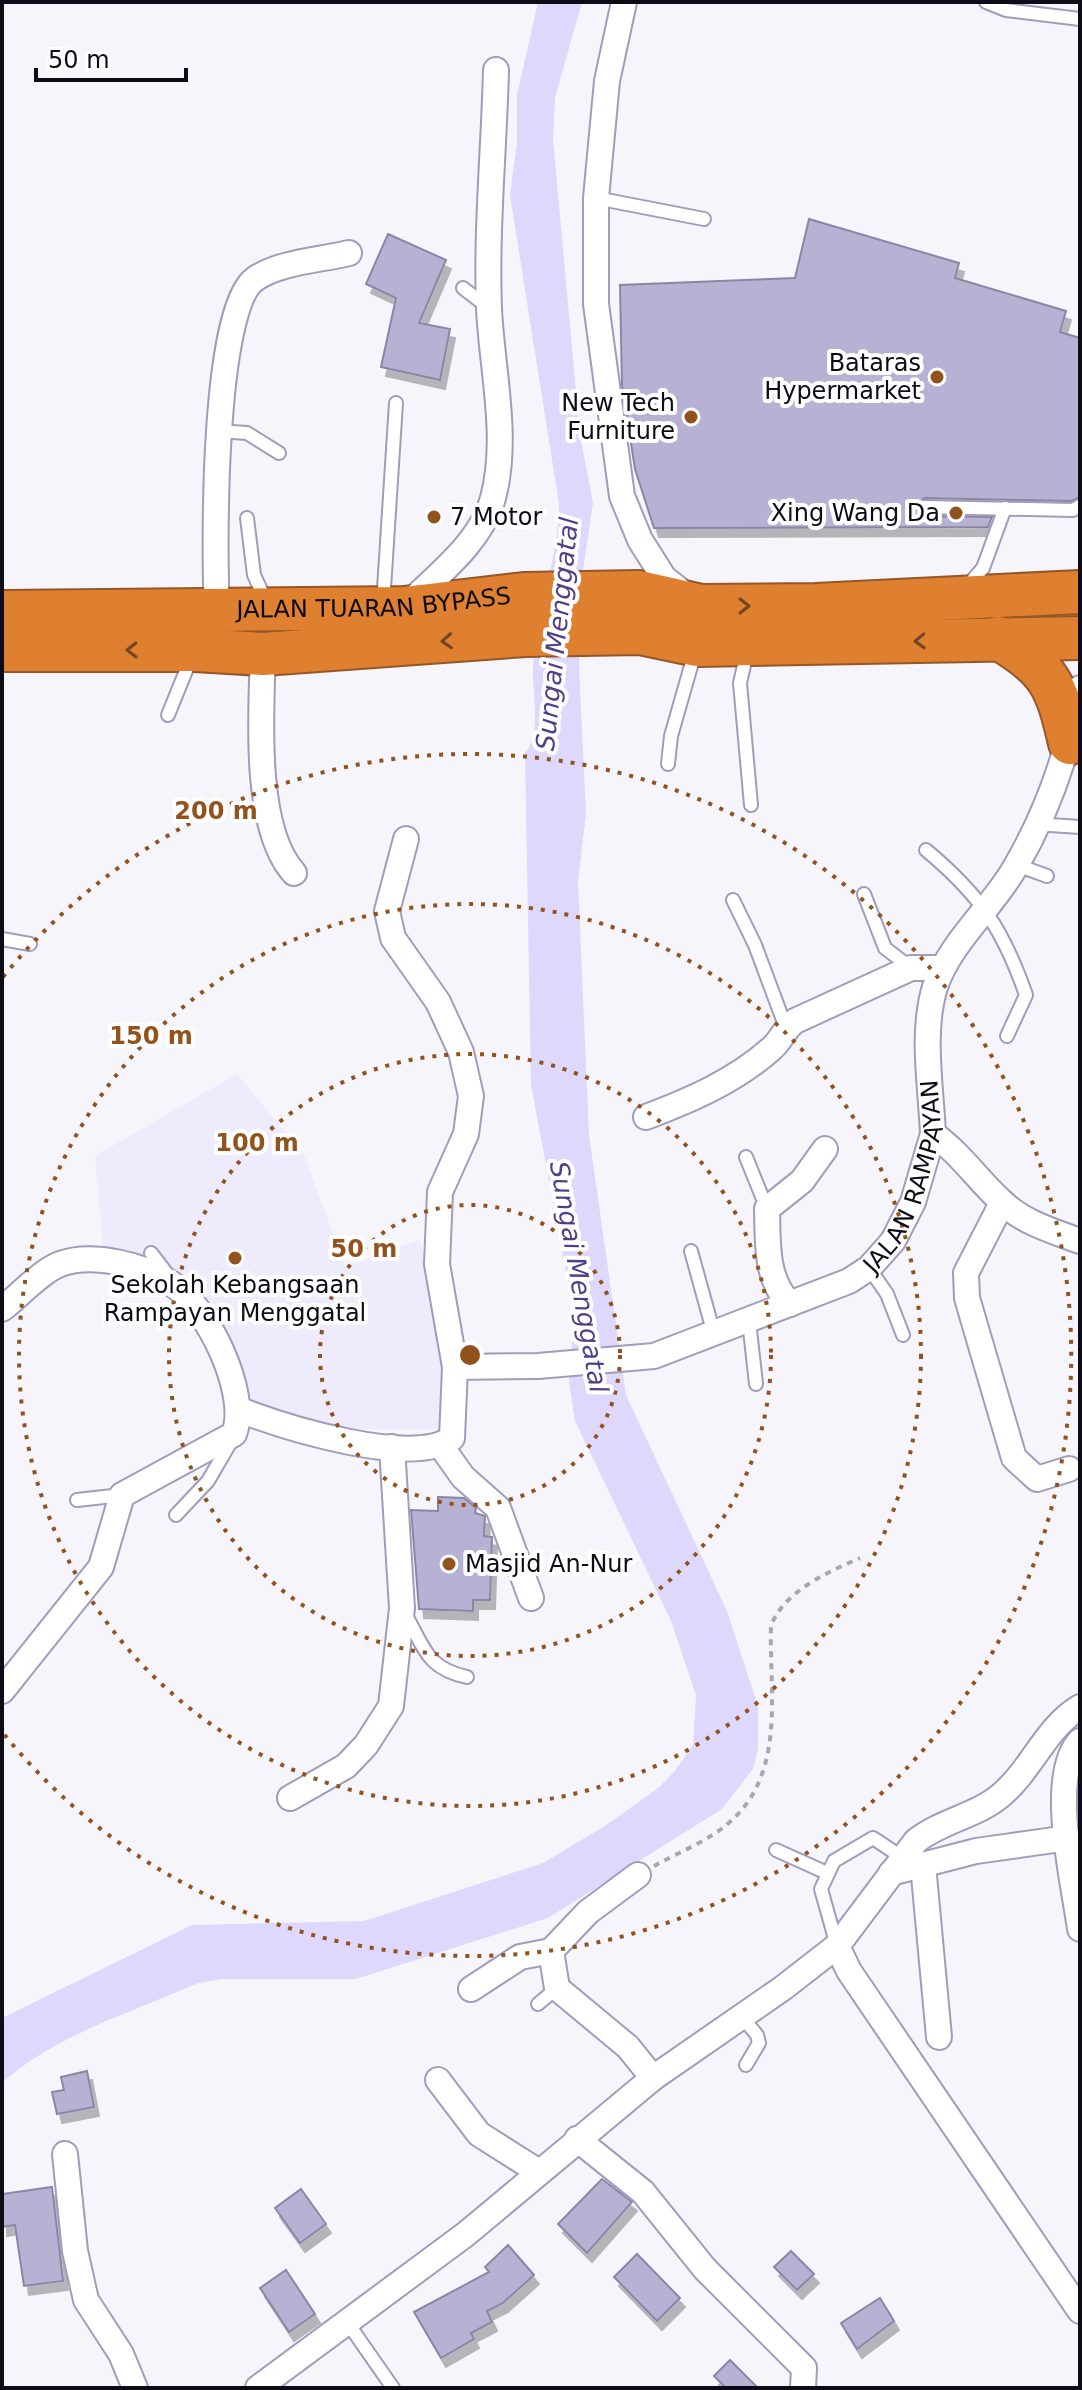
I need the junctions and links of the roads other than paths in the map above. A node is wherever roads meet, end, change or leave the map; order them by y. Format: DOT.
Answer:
graph roads {
  1 [pos="624,2"];
  2 [pos="986,2"];
  3 [pos="1080,19"];
  4 [pos="496,70"];
  5 [pos="596,198"];
  6 [pos="704,219"];
  7 [pos="349,253"];
  8 [pos="463,288"];
  9 [pos="489,308"];
  10 [pos="396,403"];
  11 [pos="218,431"];
  12 [pos="279,453"];
  13 [pos="1080,506"];
  14 [pos="925,507"];
  15 [pos="1005,508"];
  16 [pos="247,518"];
  17 [pos="1080,561"];
  18 [pos="1080,592"];
  19 [pos="1031,597"];
  20 [pos="956,600"];
  21 [pos="393,608"];
  22 [pos="269,609"];
  23 [pos="217,610"];
  24 [pos="9,611"];
  25 [pos="699,626"];
  26 [pos="998,638"];
  27 [pos="1080,638"];
  28 [pos="749,645"];
  29 [pos="2,650"];
  30 [pos="195,650"];
  31 [pos="263,654"];
  32 [pos="1080,688"];
  33 [pos="168,715"];
  34 [pos="1075,733"];
  35 [pos="668,764"];
  36 [pos="751,805"];
  37 [pos="1035,824"];
  38 [pos="1080,827"];
  39 [pos="406,839"];
  40 [pos="926,850"];
  41 [pos="1017,865"];
  42 [pos="294,873"];
  43 [pos="1047,876"];
  44 [pos="864,894"];
  45 [pos="733,900"];
  46 [pos="985,911"];
  47 [pos="2,939"];
  48 [pos="30,944"];
  49 [pos="911,968"];
  50 [pos="942,968"];
  51 [pos="786,1028"];
  52 [pos="1007,1036"];
  53 [pos="646,1117"];
  54 [pos="933,1134"];
  55 [pos="825,1149"];
  56 [pos="746,1157"];
  57 [pos="1002,1203"];
  58 [pos="767,1209"];
  59 [pos="1080,1241"];
  60 [pos="691,1251"];
  61 [pos="151,1253"];
  62 [pos="869,1268"];
  63 [pos="174,1284"];
  64 [pos="790,1304"];
  65 [pos="2,1309"];
  66 [pos="749,1321"];
  67 [pos="714,1334"];
  68 [pos="903,1335"];
  69 [pos="455,1367"];
  70 [pos="756,1384"];
  71 [pos="240,1410"];
  72 [pos="234,1434"];
  73 [pos="441,1446"];
  74 [pos="392,1447"];
  75 [pos="1069,1469"];
  76 [pos="122,1495"];
  77 [pos="77,1500"];
  78 [pos="176,1515"];
  79 [pos="531,1598"];
  80 [pos="402,1608"];
  81 [pos="467,1677"];
  82 [pos="2,1691"];
  83 [pos="1080,1707"];
  84 [pos="1080,1741"];
  85 [pos="290,1798"];
  86 [pos="1068,1838"];
  87 [pos="776,1850"];
  88 [pos="906,1865"];
  89 [pos="827,1873"];
  90 [pos="638,1875"];
  91 [pos="1080,1929"];
  92 [pos="837,1946"];
  93 [pos="551,1951"];
  94 [pos="471,1989"];
  95 [pos="742,2017"];
  96 [pos="939,2037"];
  97 [pos="746,2065"];
  98 [pos="653,2078"];
  99 [pos="438,2080"];
  100 [pos="577,2139"];
  101 [pos="65,2154"];
  102 [pos="539,2172"];
  103 [pos="1080,2311"];
  104 [pos="345,2319"];
  105 [pos="135,2388"];
  106 [pos="258,2388"];
  107 [pos="393,2388"];
  108 [pos="803,2388"];
  1 -- 5 [label="street"];
  2 -- 3 [label="lane"];
  4 -- 9 [label="street"];
  5 -- 6 [label="lane"];
  5 -- 25 [label="street"];
  7 -- 11 [label="street"];
  8 -- 9 [label="lane"];
  9 -- 21 [label="street"];
  10 -- 21 [label="lane"];
  11 -- 12 [label="lane"];
  11 -- 23 [label="street"];
  13 -- 15 [label="lane"];
  14 -- 15 [label="lane"];
  15 -- 20 [label="lane"];
  16 -- 22 [label="lane"];
  17 -- 19 [label="highway"];
  18 -- 19 [label="highway, JALAN TUARAN BYPASS"];
  19 -- 20 [label="highway, JALAN TUARAN BYPASS"];
  25 -- 20 [label="highway, JALAN TUARAN BYPASS, one-way"];
  21 -- 22 [label="highway, JALAN TUARAN BYPASS"];
  21 -- 25 [label="highway, JALAN TUARAN BYPASS"];
  22 -- 23 [label="highway, JALAN TUARAN BYPASS"];
  23 -- 24 [label="highway, JALAN TUARAN BYPASS"];
  25 -- 28 [label="highway, JALAN TUARAN BYPASS"];
  25 -- 31 [label="highway, JALAN TUARAN BYPASS, one-way"];
  25 -- 35 [label="lane"];
  26 -- 27 [label="highway, JALAN TUARAN BYPASS"];
  26 -- 28 [label="highway, JALAN TUARAN BYPASS, one-way"];
  26 -- 34 [label="highway"];
  28 -- 36 [label="lane"];
  30 -- 29 [label="highway, JALAN TUARAN BYPASS, one-way"];
  30 -- 31 [label="highway, JALAN TUARAN BYPASS"];
  30 -- 33 [label="lane"];
  31 -- 42 [label="street"];
  32 -- 34 [label="street, JALAN RAMPAYAN"];
  34 -- 37 [label="street, JALAN RAMPAYAN"];
  37 -- 38 [label="lane"];
  37 -- 41 [label="street, JALAN RAMPAYAN"];
  39 -- 69 [label="street"];
  40 -- 46 [label="lane"];
  41 -- 43 [label="lane"];
  41 -- 46 [label="street, JALAN RAMPAYAN"];
  44 -- 49 [label="lane"];
  45 -- 51 [label="lane"];
  46 -- 50 [label="street, JALAN RAMPAYAN"];
  46 -- 52 [label="lane"];
  47 -- 48 [label="lane"];
  49 -- 50 [label="street"];
  49 -- 51 [label="street"];
  50 -- 54 [label="street, JALAN RAMPAYAN"];
  51 -- 53 [label="street"];
  54 -- 57 [label="street"];
  54 -- 62 [label="street, JALAN RAMPAYAN"];
  55 -- 58 [label="street"];
  56 -- 58 [label="lane"];
  57 -- 59 [label="street"];
  57 -- 75 [label="street"];
  58 -- 64 [label="street"];
  60 -- 67 [label="lane"];
  61 -- 63 [label="lane"];
  62 -- 64 [label="street, JALAN RAMPAYAN"];
  62 -- 68 [label="lane"];
  63 -- 65 [label="street"];
  63 -- 71 [label="street"];
  64 -- 66 [label="street, JALAN RAMPAYAN"];
  66 -- 67 [label="street, JALAN RAMPAYAN"];
  66 -- 70 [label="lane"];
  67 -- 69 [label="street, JALAN RAMPAYAN"];
  69 -- 73 [label="street"];
  71 -- 72 [label="street"];
  71 -- 74 [label="street"];
  72 -- 76 [label="street"];
  72 -- 78 [label="lane"];
  73 -- 74 [label="street"];
  73 -- 79 [label="street"];
  74 -- 80 [label="street"];
  76 -- 77 [label="lane"];
  76 -- 82 [label="street"];
  80 -- 81 [label="lane"];
  80 -- 85 [label="street"];
  83 -- 88 [label="street"];
  84 -- 86 [label="street"];
  86 -- 88 [label="street"];
  86 -- 91 [label="street"];
  87 -- 89 [label="lane"];
  88 -- 89 [label="lane"];
  88 -- 92 [label="street"];
  88 -- 96 [label="street"];
  89 -- 92 [label="lane"];
  90 -- 93 [label="street"];
  92 -- 95 [label="street"];
  92 -- 103 [label="street"];
  93 -- 94 [label="street"];
  93 -- 98 [label="street"];
  95 -- 97 [label="lane"];
  95 -- 98 [label="street"];
  98 -- 100 [label="street"];
  99 -- 102 [label="street"];
  100 -- 102 [label="street"];
  100 -- 108 [label="street"];
  101 -- 105 [label="street"];
  102 -- 104 [label="street"];
  104 -- 106 [label="street"];
  104 -- 107 [label="lane"];
}
